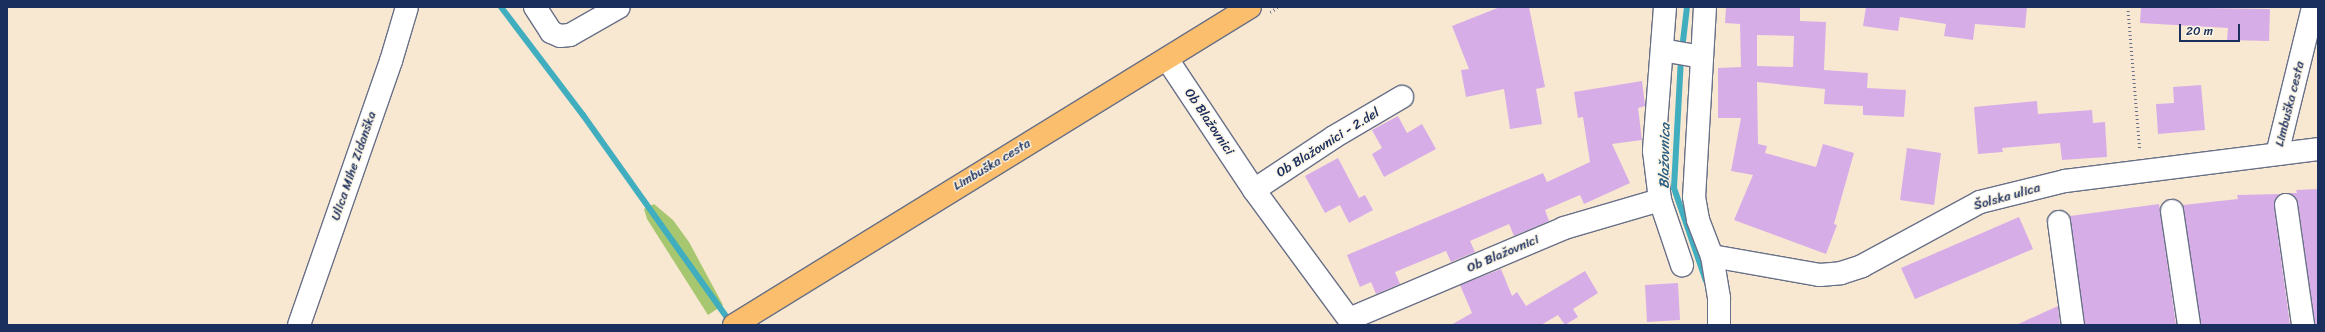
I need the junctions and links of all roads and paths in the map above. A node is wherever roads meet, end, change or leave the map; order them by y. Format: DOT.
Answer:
graph roads {
  1 [pos="407,7"];
  2 [pos="534,7"];
  3 [pos="619,7"];
  4 [pos="1250,7"];
  5 [pos="1665,7"];
  6 [pos="1705,7"];
  7 [pos="2128,7"];
  8 [pos="2313,7"];
  9 [pos="1665,50"];
  10 [pos="1696,56"];
  11 [pos="1167,59"];
  12 [pos="1402,97"];
  13 [pos="2318,149"];
  14 [pos="2277,154"];
  15 [pos="2142,173"];
  16 [pos="1254,190"];
  17 [pos="1660,200"];
  18 [pos="2286,205"];
  19 [pos="2172,211"];
  20 [pos="2059,222"];
  21 [pos="1712,256"];
  22 [pos="1682,265"];
  23 [pos="740,321"];
  24 [pos="1351,322"];
  25 [pos="299,325"];
  26 [pos="1719,325"];
  27 [pos="2073,325"];
  28 [pos="2189,325"];
  29 [pos="2303,325"];
  1 -- 25 [label="street, Ulica Mihe Zidanška"];
  2 -- 3 [label="street"];
  4 -- 11 [label="main road, Limbuška cesta"];
  5 -- 9 [label="street"];
  6 -- 10 [label="street"];
  7 -- 15 [label="path"];
  8 -- 14 [label="street, Limbuška cesta"];
  9 -- 10 [label="street"];
  9 -- 17 [label="street"];
  10 -- 21 [label="street"];
  11 -- 16 [label="street, Ob Blažovnici"];
  11 -- 23 [label="main road, Limbuška cesta"];
  12 -- 16 [label="street, Ob Blažovnici - 2.del"];
  13 -- 14 [label="street, Šolska ulica"];
  14 -- 15 [label="street, Šolska ulica"];
  15 -- 21 [label="street, Šolska ulica"];
  16 -- 24 [label="street, Ob Blažovnici"];
  17 -- 22 [label="street"];
  17 -- 24 [label="street, Ob Blažovnici"];
  18 -- 29 [label="street"];
  19 -- 28 [label="street"];
  20 -- 27 [label="street"];
  21 -- 26 [label="street"];
}
